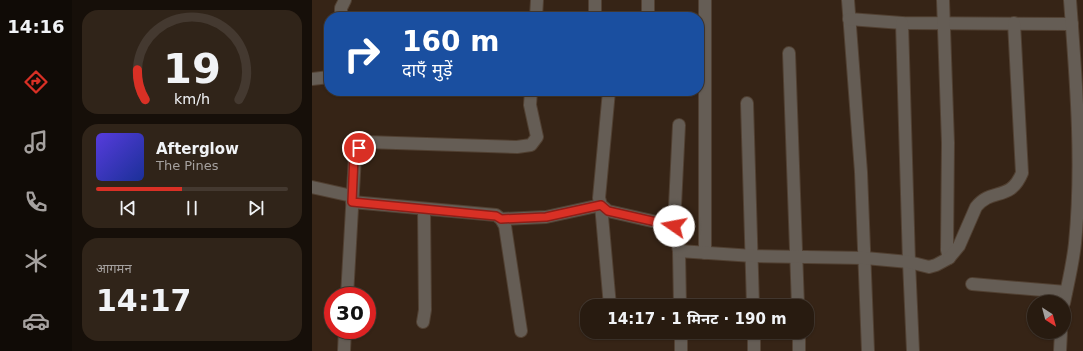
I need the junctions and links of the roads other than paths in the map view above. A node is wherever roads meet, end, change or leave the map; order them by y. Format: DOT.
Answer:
graph roads {
  1 [pos="345,0"];
  2 [pos="537,0"];
  3 [pos="595,0"];
  4 [pos="648,0"];
  5 [pos="705,0"];
  6 [pos="848,0"];
  7 [pos="943,0"];
  8 [pos="1070,0"];
  9 [pos="341,12"];
  10 [pos="536,12"];
  11 [pos="595,12"];
  12 [pos="648,12"];
  13 [pos="849,19"];
  14 [pos="1075,20"];
  15 [pos="944,22"];
  16 [pos="902,23"];
  17 [pos="1014,23"];
  18 [pos="789,53"];
  19 [pos="324,78"];
  20 [pos="312,79"];
  21 [pos="1080,87"];
  22 [pos="531,96"];
  23 [pos="608,96"];
  24 [pos="747,103"];
  25 [pos="679,126"];
  26 [pos="312,187"];
  27 [pos="352,199"];
  28 [pos="601,205"];
  29 [pos="424,208"];
  30 [pos="501,219"];
  31 [pos="674,226"];
  32 [pos="679,251"];
  33 [pos="705,253"];
  34 [pos="753,256"];
  35 [pos="796,256"];
  36 [pos="865,258"];
  37 [pos="949,258"];
  38 [pos="909,262"];
  39 [pos="972,284"];
  40 [pos="347,287"];
  41 [pos="1051,295"];
  42 [pos="1065,295"];
  43 [pos="609,299"];
  44 [pos="680,299"];
  45 [pos="753,299"];
  46 [pos="798,299"];
  47 [pos="423,322"];
  48 [pos="522,331"];
  49 [pos="345,339"];
  50 [pos="681,339"];
  51 [pos="754,339"];
  52 [pos="799,339"];
  53 [pos="1061,339"];
  54 [pos="344,351"];
  55 [pos="681,351"];
  56 [pos="754,351"];
  57 [pos="799,351"];
  58 [pos="868,351"];
  59 [pos="913,351"];
  60 [pos="1060,351"];
  1 -- 9 [label="street"];
  2 -- 10 [label="street"];
  3 -- 11 [label="street"];
  4 -- 12 [label="street"];
  5 -- 33 [label="street"];
  6 -- 13 [label="street"];
  7 -- 15 [label="street"];
  8 -- 14 [label="street"];
  13 -- 16 [label="street"];
  13 -- 36 [label="street"];
  14 -- 17 [label="street"];
  14 -- 21 [label="street"];
  15 -- 16 [label="street"];
  15 -- 17 [label="street"];
  15 -- 37 [label="street"];
  16 -- 38 [label="street"];
  17 -- 37 [label="street"];
  18 -- 35 [label="street"];
  19 -- 20 [label="street"];
  21 -- 42 [label="street"];
  22 -- 27 [label="street"];
  23 -- 28 [label="street"];
  24 -- 34 [label="street"];
  25 -- 31 [label="street"];
  26 -- 27 [label="street"];
  27 -- 29 [label="street"];
  27 -- 40 [label="street"];
  28 -- 30 [label="street"];
  28 -- 31 [label="street"];
  28 -- 43 [label="street"];
  29 -- 30 [label="street"];
  29 -- 47 [label="street"];
  30 -- 48 [label="street"];
  31 -- 32 [label="street"];
  32 -- 33 [label="street"];
  32 -- 44 [label="street"];
  33 -- 34 [label="street"];
  34 -- 35 [label="street"];
  34 -- 45 [label="street"];
  35 -- 36 [label="street"];
  35 -- 46 [label="street"];
  36 -- 38 [label="street"];
  36 -- 58 [label="street"];
  37 -- 38 [label="street"];
  38 -- 59 [label="street"];
  39 -- 41 [label="street"];
  49 -- 54 [label="street"];
  50 -- 55 [label="street"];
  51 -- 56 [label="street"];
  52 -- 57 [label="street"];
  53 -- 60 [label="street"];
}
